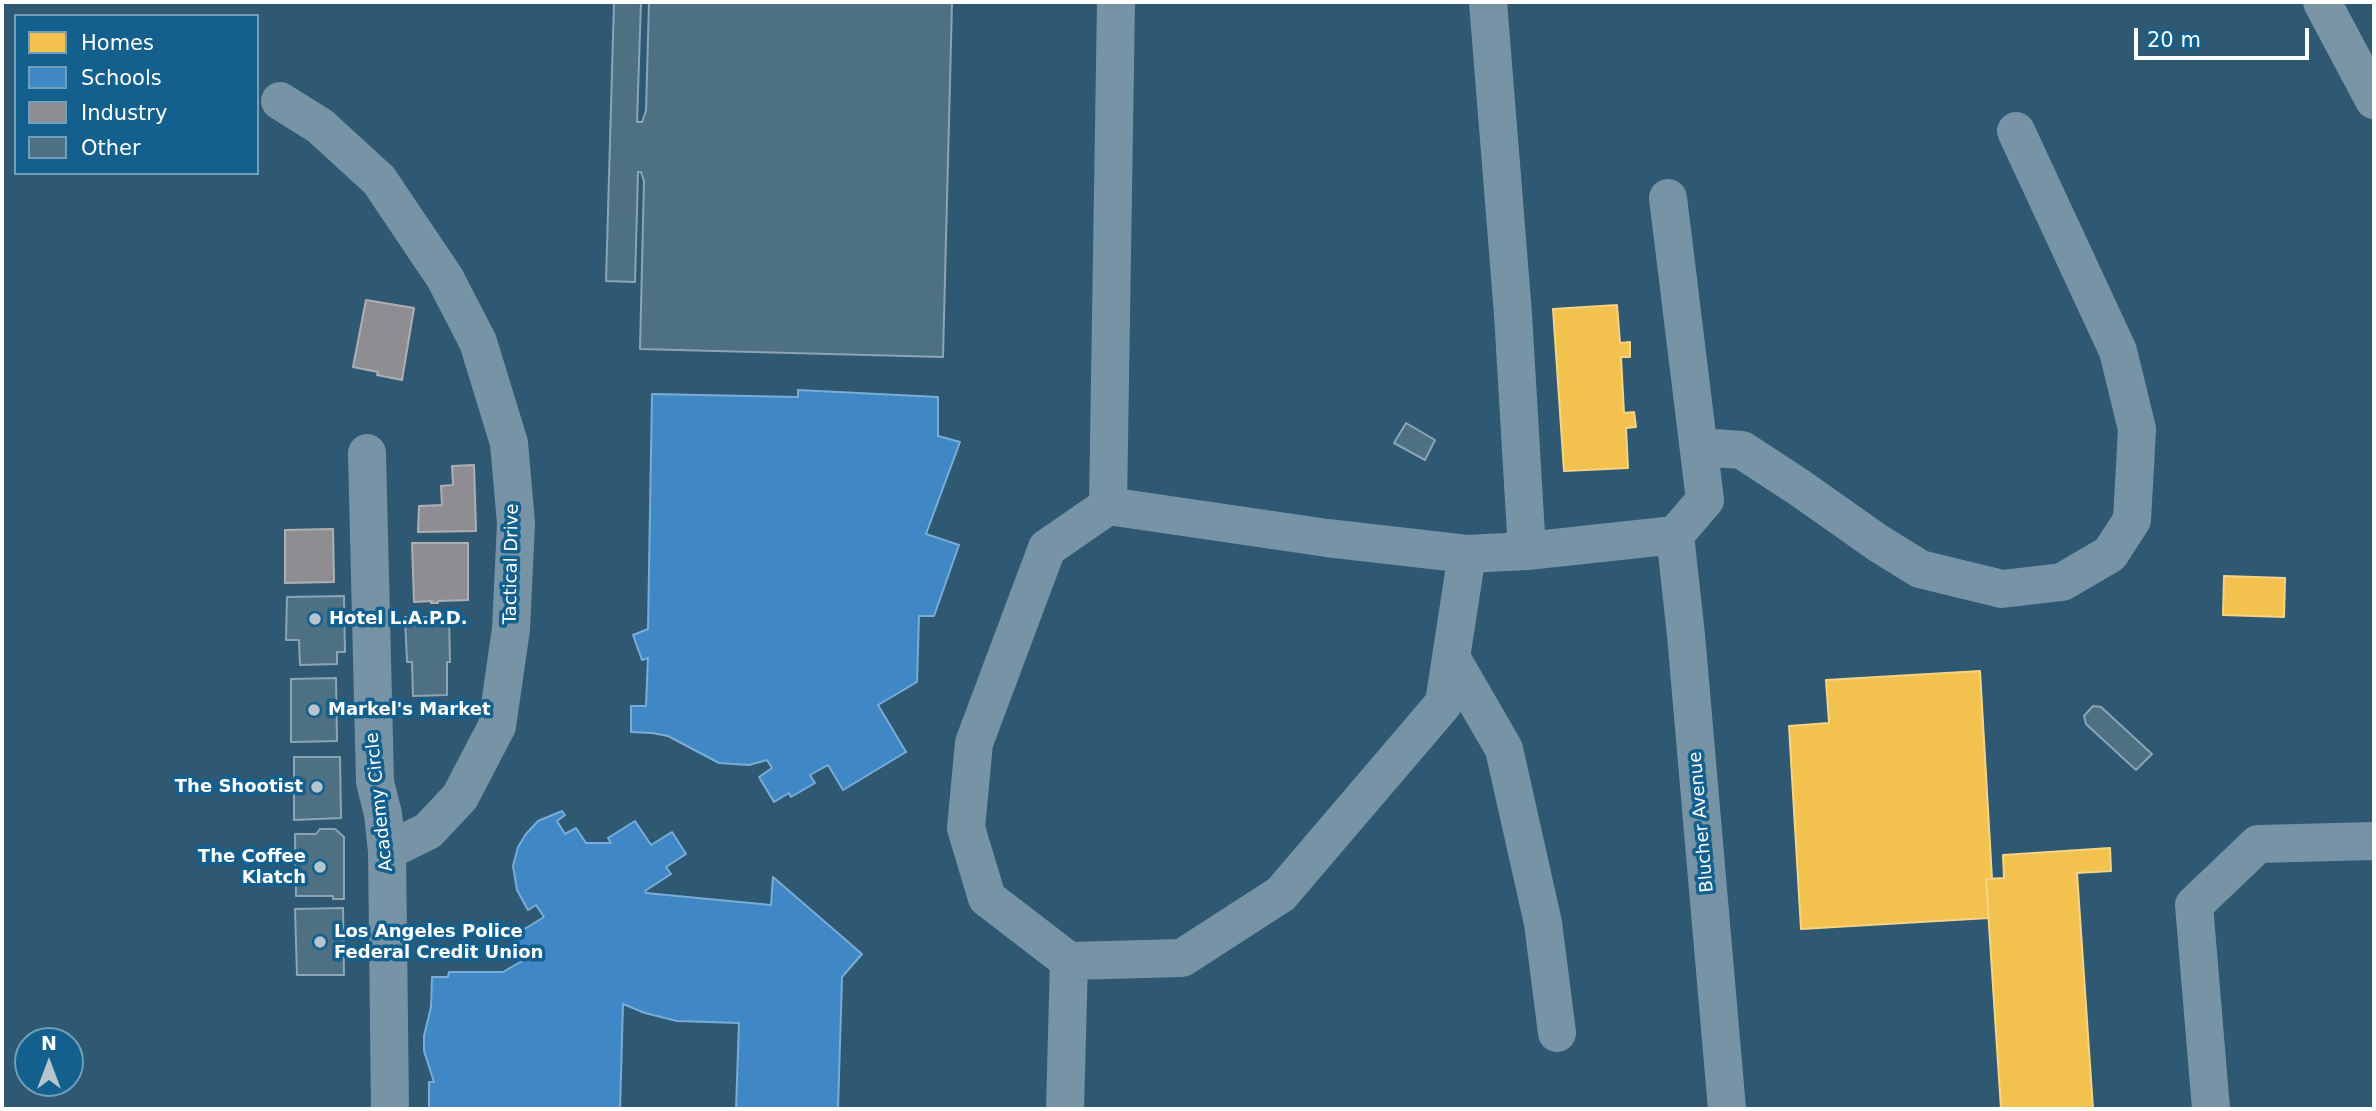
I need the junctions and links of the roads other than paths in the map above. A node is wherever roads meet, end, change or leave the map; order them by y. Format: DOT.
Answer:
graph roads {
  1 [pos="1116,2"];
  2 [pos="1488,2"];
  3 [pos="2322,2"];
  4 [pos="2374,100"];
  5 [pos="280,101"];
  6 [pos="2016,131"];
  7 [pos="1668,198"];
  8 [pos="1699,447"];
  9 [pos="367,453"];
  10 [pos="1108,506"];
  11 [pos="1675,535"];
  12 [pos="1527,551"];
  13 [pos="1467,554"];
  14 [pos="1452,659"];
  15 [pos="2374,841"];
  16 [pos="387,851"];
  17 [pos="1069,961"];
  18 [pos="1557,1033"];
  19 [pos="390,1109"];
  20 [pos="1065,1109"];
  21 [pos="1727,1109"];
  22 [pos="2211,1109"];
  1 -- 10 [label="street"];
  2 -- 12 [label="street"];
  3 -- 4 [label="highway"];
  5 -- 16 [label="street, Tactical Drive"];
  6 -- 8 [label="street"];
  7 -- 8 [label="street"];
  8 -- 11 [label="street"];
  9 -- 16 [label="street, Academy Circle"];
  10 -- 13 [label="street"];
  10 -- 17 [label="street"];
  11 -- 12 [label="street"];
  11 -- 21 [label="street, Blucher Avenue"];
  12 -- 13 [label="street"];
  13 -- 14 [label="street"];
  14 -- 17 [label="street"];
  14 -- 18 [label="street"];
  15 -- 22 [label="street"];
  16 -- 19 [label="street, Academy Circle"];
  17 -- 20 [label="street"];
}
